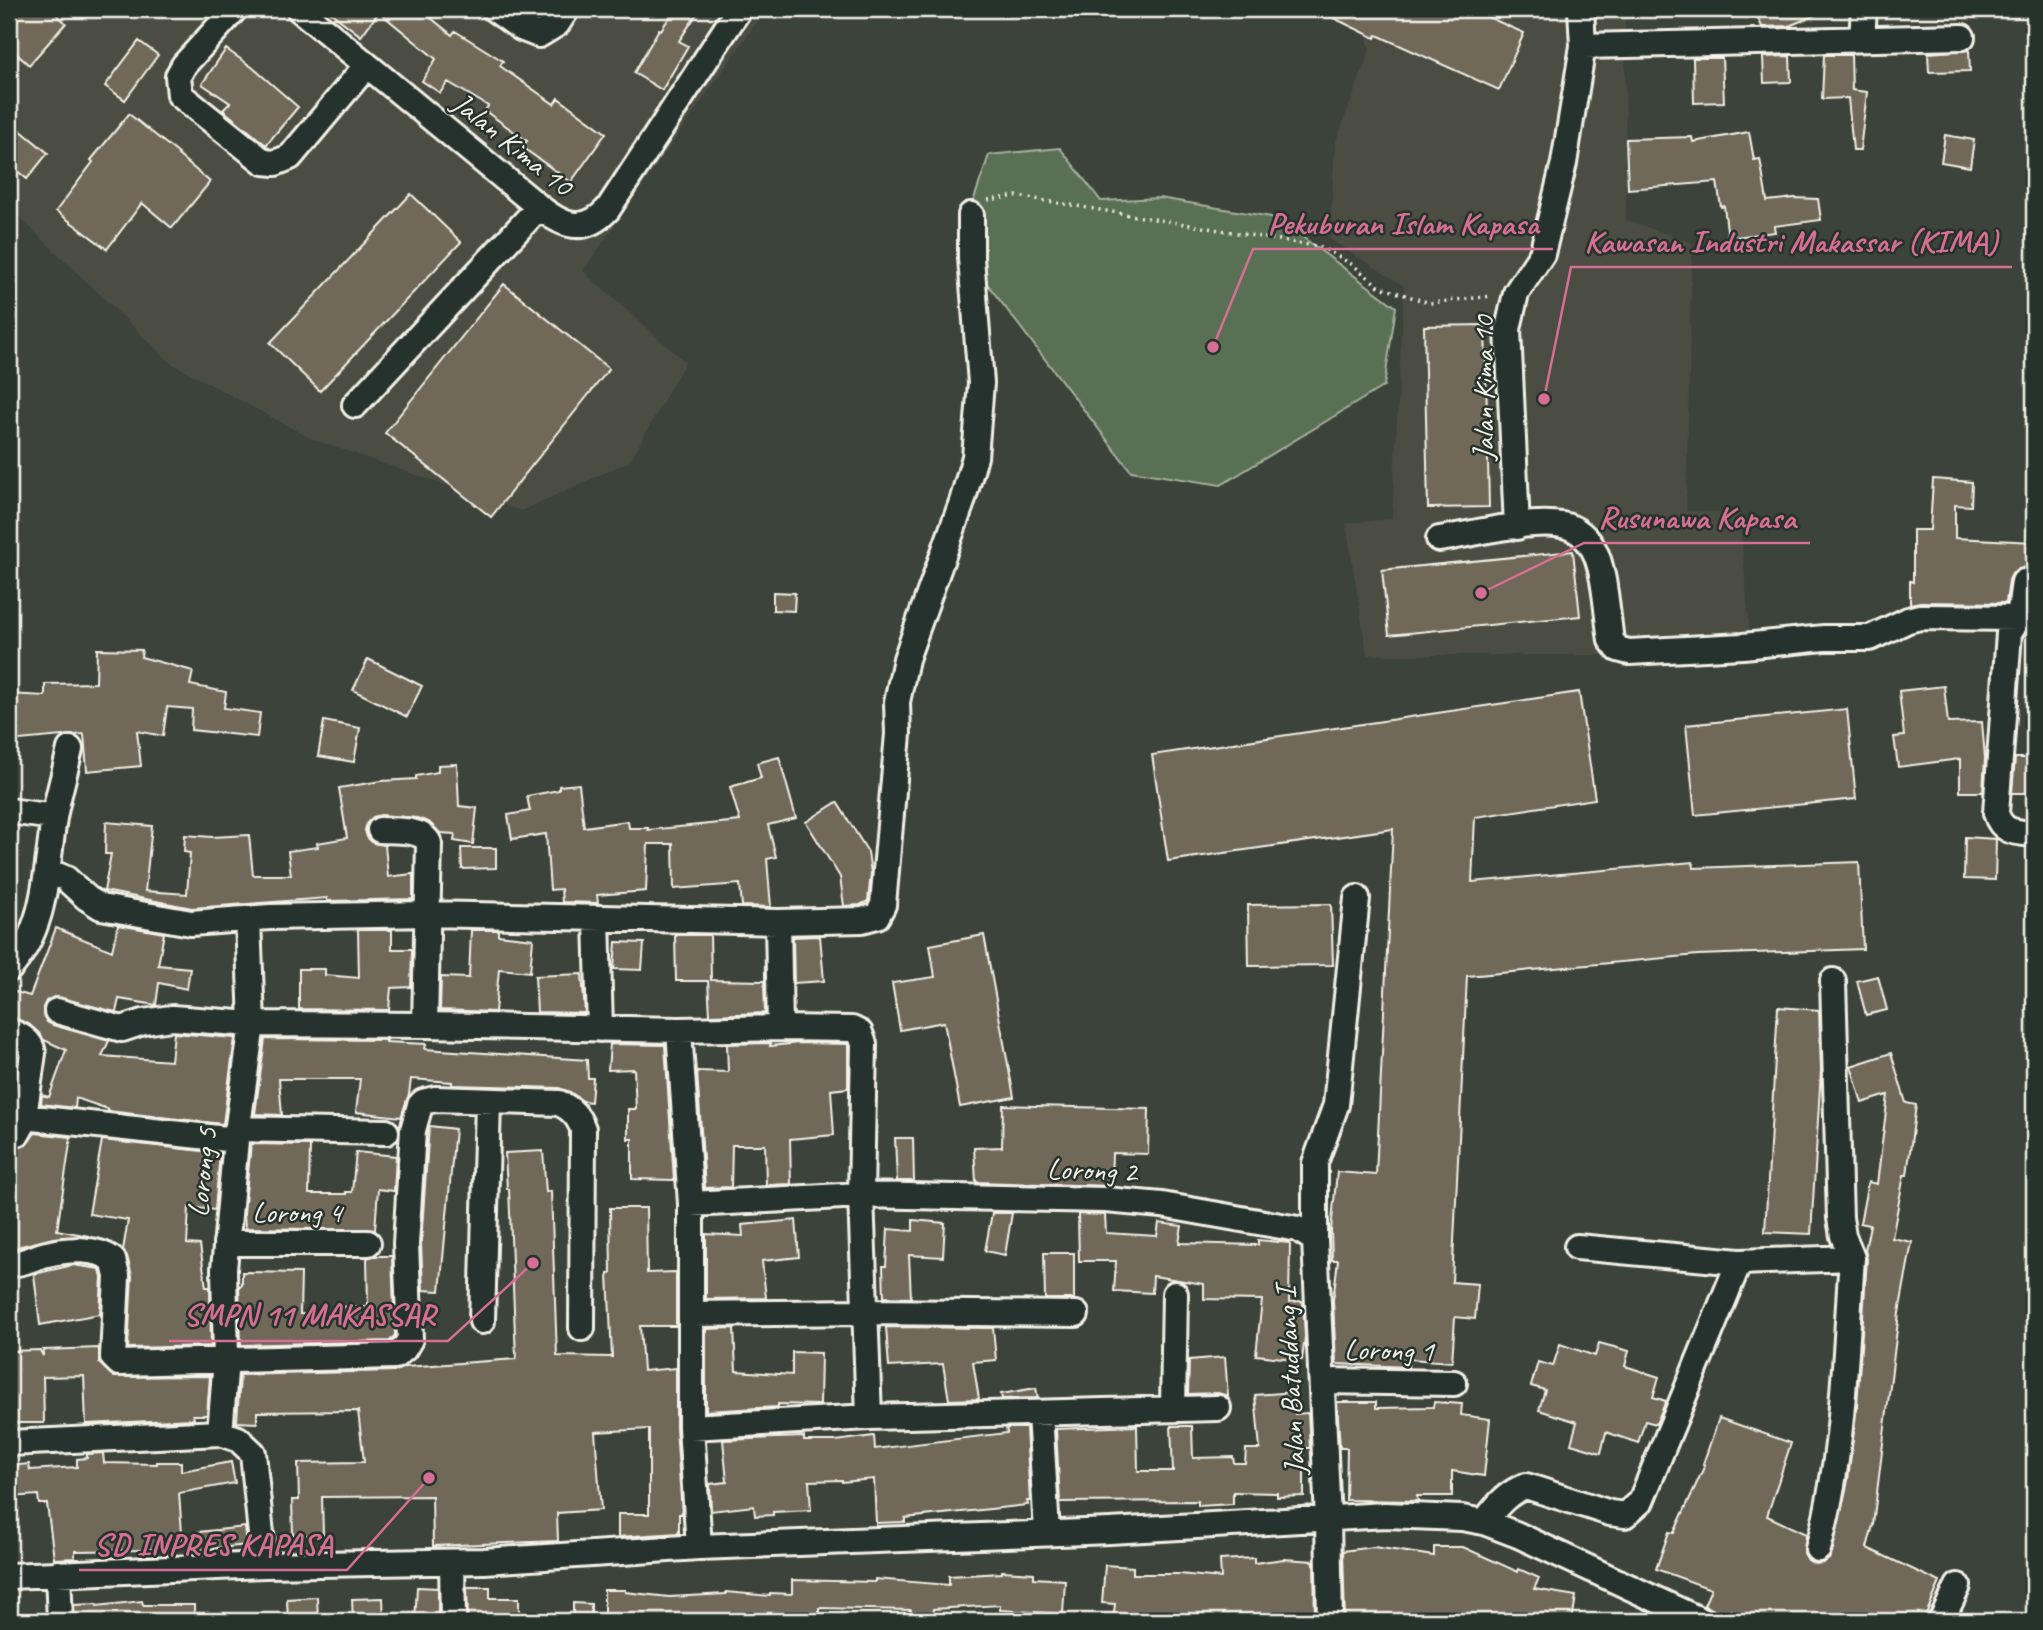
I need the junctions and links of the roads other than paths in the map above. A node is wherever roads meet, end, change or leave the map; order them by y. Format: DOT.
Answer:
graph roads {
  1 [pos="235,9"];
  2 [pos="299,9"];
  3 [pos="494,9"];
  4 [pos="567,9"];
  5 [pos="739,9"];
  6 [pos="1581,9"];
  7 [pos="1864,9"];
  8 [pos="1962,37"];
  9 [pos="1862,39"];
  10 [pos="1583,46"];
  11 [pos="367,65"];
  12 [pos="539,207"];
  13 [pos="971,215"];
  14 [pos="355,405"];
  15 [pos="1517,527"];
  16 [pos="1439,539"];
  17 [pos="2024,582"];
  18 [pos="2019,618"];
  19 [pos="70,750"];
  20 [pos="9,811"];
  21 [pos="54,817"];
  22 [pos="380,830"];
  23 [pos="2034,834"];
  24 [pos="48,871"];
  25 [pos="1357,898"];
  26 [pos="428,914"];
  27 [pos="597,918"];
  28 [pos="248,919"];
  29 [pos="778,922"];
  30 [pos="9,970"];
  31 [pos="1833,981"];
  32 [pos="57,1011"];
  33 [pos="252,1024"];
  34 [pos="425,1025"];
  35 [pos="780,1028"];
  36 [pos="600,1029"];
  37 [pos="9,1031"];
  38 [pos="679,1031"];
  39 [pos="488,1102"];
  40 [pos="16,1126"];
  41 [pos="386,1132"];
  42 [pos="237,1134"];
  43 [pos="861,1195"];
  44 [pos="691,1204"];
  45 [pos="1315,1240"];
  46 [pos="226,1243"];
  47 [pos="368,1243"];
  48 [pos="1577,1247"];
  49 [pos="1852,1258"];
  50 [pos="1739,1262"];
  51 [pos="9,1264"];
  52 [pos="1175,1294"];
  53 [pos="865,1311"];
  54 [pos="692,1314"];
  55 [pos="1076,1314"];
  56 [pos="482,1321"];
  57 [pos="582,1328"];
  58 [pos="226,1360"];
  59 [pos="1322,1381"];
  60 [pos="1454,1383"];
  61 [pos="1173,1408"];
  62 [pos="1218,1408"];
  63 [pos="1040,1413"];
  64 [pos="869,1417"];
  65 [pos="691,1427"];
  66 [pos="220,1433"];
  67 [pos="9,1443"];
  68 [pos="1328,1520"];
  69 [pos="1485,1522"];
  70 [pos="1047,1533"];
  71 [pos="699,1548"];
  72 [pos="1818,1549"];
  73 [pos="452,1562"];
  74 [pos="264,1565"];
  75 [pos="58,1573"];
  76 [pos="9,1576"];
  77 [pos="1958,1586"];
  78 [pos="60,1621"];
  79 [pos="453,1621"];
  80 [pos="1330,1621"];
  81 [pos="1702,1621"];
  82 [pos="1941,1621"];
  1 -- 11 [label="street"];
  2 -- 11 [label="street, Jalan Kima 10"];
  3 -- 4 [label="street"];
  5 -- 12 [label="street, Jalan Kima 10"];
  6 -- 10 [label="street, Jalan Kima 10"];
  7 -- 9 [label="street"];
  8 -- 9 [label="street"];
  9 -- 10 [label="street"];
  10 -- 15 [label="street, Jalan Kima 10"];
  11 -- 12 [label="street, Jalan Kima 10"];
  12 -- 14 [label="street"];
  13 -- 29 [label="street"];
  15 -- 16 [label="street"];
  15 -- 18 [label="street"];
  17 -- 18 [label="street"];
  18 -- 23 [label="street"];
  19 -- 21 [label="street"];
  20 -- 21 [label="street"];
  21 -- 24 [label="street"];
  22 -- 26 [label="street"];
  24 -- 28 [label="street"];
  24 -- 30 [label="street"];
  25 -- 45 [label="street, Jalan Batuddang I"];
  26 -- 27 [label="street"];
  26 -- 28 [label="street"];
  26 -- 34 [label="street"];
  27 -- 29 [label="street"];
  27 -- 36 [label="street"];
  28 -- 33 [label="street, Lorong 5"];
  29 -- 35 [label="street"];
  31 -- 49 [label="street"];
  32 -- 33 [label="street"];
  33 -- 34 [label="street"];
  33 -- 42 [label="street, Lorong 5"];
  34 -- 36 [label="street"];
  35 -- 38 [label="street"];
  35 -- 43 [label="street"];
  36 -- 38 [label="street"];
  37 -- 40 [label="street"];
  38 -- 44 [label="street"];
  39 -- 56 [label="street"];
  39 -- 57 [label="street"];
  39 -- 58 [label="street"];
  40 -- 42 [label="street"];
  41 -- 42 [label="street"];
  42 -- 46 [label="street, Lorong 5"];
  43 -- 44 [label="street, Lorong 2"];
  43 -- 45 [label="street, Lorong 2"];
  43 -- 53 [label="street"];
  44 -- 54 [label="street"];
  45 -- 59 [label="street, Jalan Batuddang I"];
  46 -- 47 [label="street, Lorong 4"];
  46 -- 58 [label="street, Lorong 5"];
  48 -- 50 [label="street"];
  49 -- 50 [label="street"];
  49 -- 72 [label="street"];
  50 -- 69 [label="street"];
  51 -- 58 [label="street"];
  52 -- 61 [label="street"];
  53 -- 54 [label="street"];
  53 -- 55 [label="street"];
  53 -- 64 [label="street"];
  54 -- 65 [label="street"];
  58 -- 66 [label="street, Lorong 5"];
  59 -- 60 [label="street, Lorong 1"];
  59 -- 68 [label="street, Jalan Batuddang I"];
  61 -- 62 [label="street"];
  61 -- 63 [label="street"];
  63 -- 64 [label="street"];
  63 -- 70 [label="street"];
  64 -- 65 [label="street"];
  65 -- 71 [label="street"];
  66 -- 67 [label="street"];
  66 -- 74 [label="street"];
  68 -- 69 [label="street"];
  68 -- 70 [label="street"];
  68 -- 80 [label="street, Jalan Batuddang I"];
  69 -- 81 [label="street"];
  70 -- 71 [label="street"];
  71 -- 73 [label="street"];
  73 -- 74 [label="street"];
  73 -- 79 [label="street"];
  74 -- 75 [label="street"];
  75 -- 76 [label="street"];
  75 -- 78 [label="street"];
  77 -- 82 [label="street"];
}
